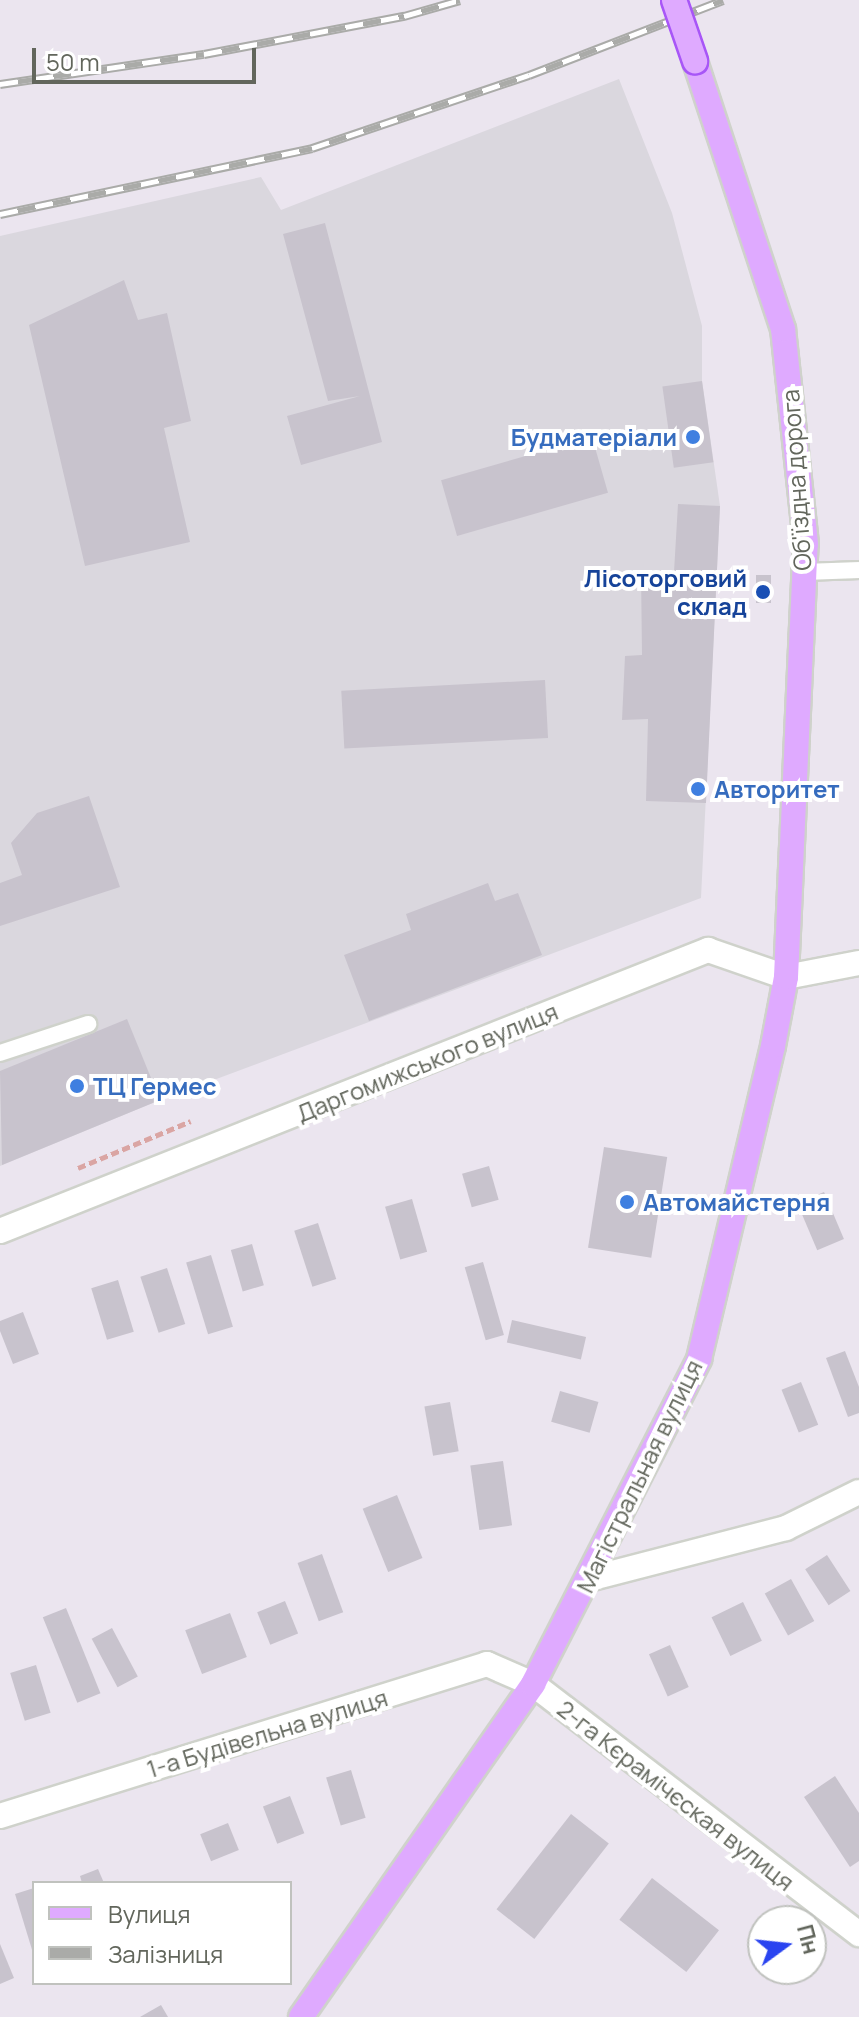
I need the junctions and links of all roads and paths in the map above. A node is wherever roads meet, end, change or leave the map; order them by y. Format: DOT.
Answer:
graph roads {
  1 [pos="674,0"];
  2 [pos="859,570"];
  3 [pos="805,572"];
  4 [pos="859,963"];
  5 [pos="786,977"];
  6 [pos="88,1024"];
  7 [pos="0,1053"];
  8 [pos="191,1121"];
  9 [pos="74,1170"];
  10 [pos="0,1231"];
  11 [pos="859,1492"];
  12 [pos="589,1579"];
  13 [pos="533,1684"];
  14 [pos="0,1816"];
  15 [pos="854,1925"];
  16 [pos="301,2017"];
  1 -- 3 [label="main road, Об'їздна дорога, bridge"];
  2 -- 3 [label="lane"];
  3 -- 5 [label="main road, Об'їздна дорога"];
  4 -- 5 [label="street, Даргомижського вулиця"];
  5 -- 10 [label="street, Даргомижського вулиця"];
  5 -- 12 [label="main road, Магістральная вулиця"];
  6 -- 7 [label="lane"];
  8 -- 9 [label="path"];
  11 -- 12 [label="street"];
  12 -- 13 [label="main road, Магістральная вулиця"];
  13 -- 14 [label="street, 1-а Будівельна вулиця"];
  13 -- 15 [label="street, 2-га Кєрамічєская вулиця"];
  13 -- 16 [label="main road, Магістральная вулиця"];
}
